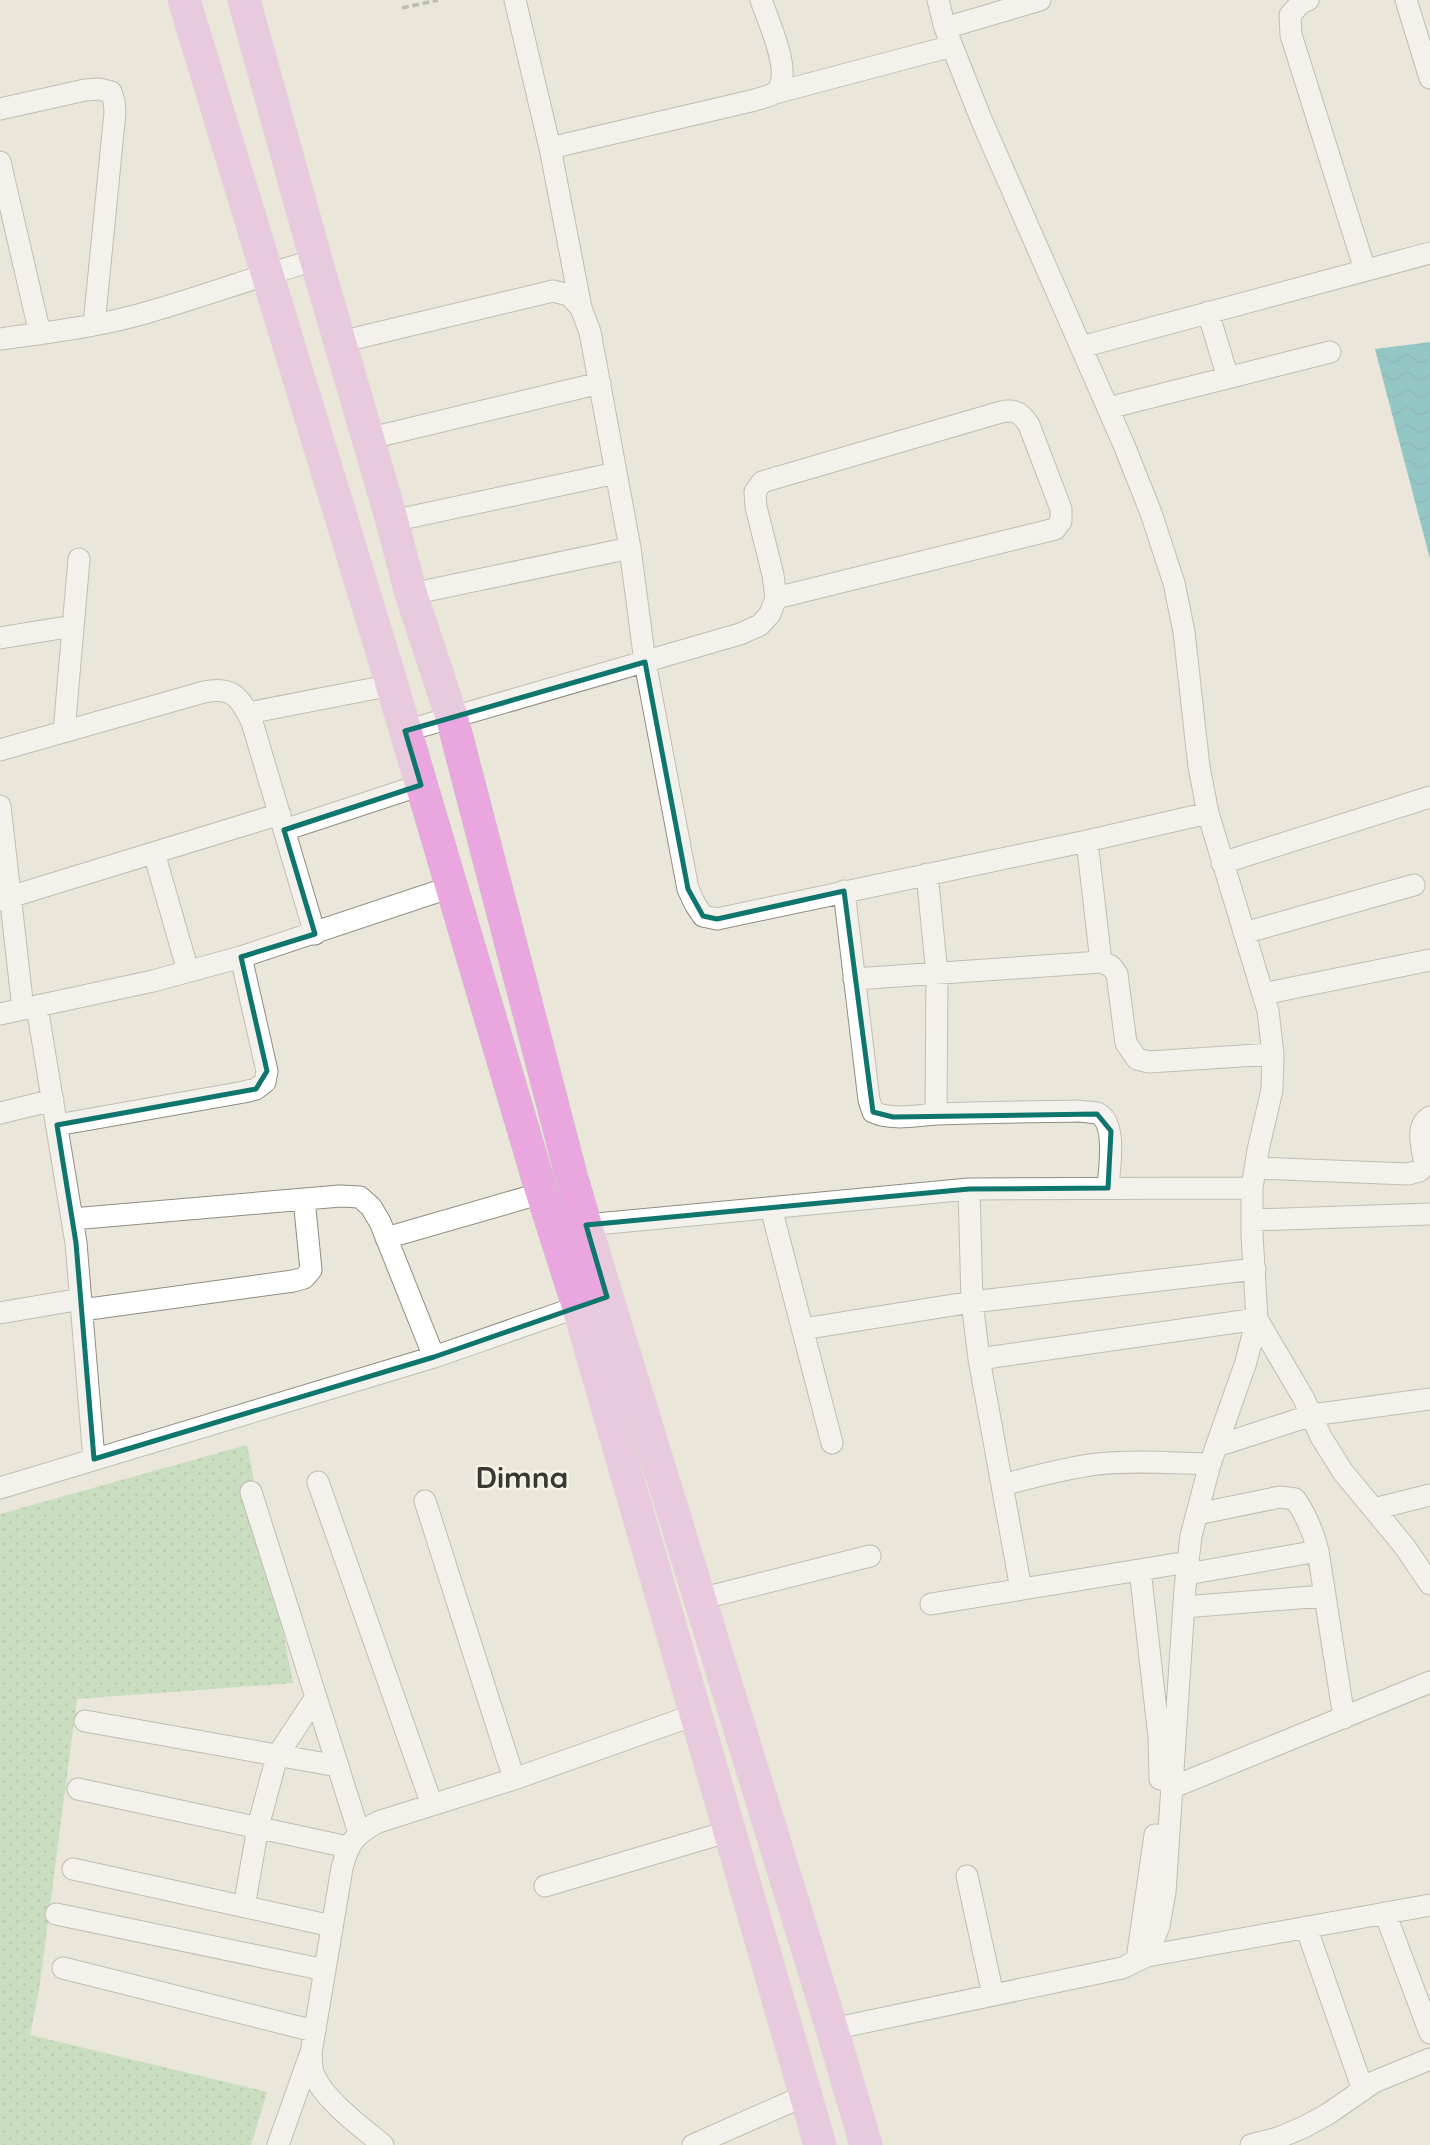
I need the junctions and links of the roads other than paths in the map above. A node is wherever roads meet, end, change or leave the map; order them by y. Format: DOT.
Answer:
graph roads {
  1 [pos="184,0"];
  2 [pos="244,0"];
  3 [pos="515,0"];
  4 [pos="761,0"];
  5 [pos="937,0"];
  6 [pos="1040,0"];
  7 [pos="1308,0"];
  8 [pos="1406,0"];
  9 [pos="1421,20"];
  10 [pos="949,37"];
  11 [pos="1430,78"];
  12 [pos="775,93"];
  13 [pos="0,109"];
  14 [pos="550,148"];
  15 [pos="0,162"];
  16 [pos="1430,253"];
  17 [pos="316,260"];
  18 [pos="1365,270"];
  19 [pos="267,274"];
  20 [pos="581,308"];
  21 [pos="1208,312"];
  22 [pos="94,325"];
  23 [pos="40,334"];
  24 [pos="0,340"];
  25 [pos="340,342"];
  26 [pos="1081,347"];
  27 [pos="1330,352"];
  28 [pos="1228,378"];
  29 [pos="600,383"];
  30 [pos="1108,408"];
  31 [pos="367,439"];
  32 [pos="616,473"];
  33 [pos="392,521"];
  34 [pos="630,548"];
  35 [pos="79,559"];
  36 [pos="411,594"];
  37 [pos="776,598"];
  38 [pos="73,626"];
  39 [pos="0,638"];
  40 [pos="645,662"];
  41 [pos="392,685"];
  42 [pos="248,713"];
  43 [pos="452,718"];
  44 [pos="405,731"];
  45 [pos="64,732"];
  46 [pos="0,750"];
  47 [pos="421,785"];
  48 [pos="1430,797"];
  49 [pos="0,806"];
  50 [pos="1208,813"];
  51 [pos="282,822"];
  52 [pos="1087,841"];
  53 [pos="154,853"];
  54 [pos="1222,863"];
  55 [pos="927,874"];
  56 [pos="1414,885"];
  57 [pos="452,887"];
  58 [pos="844,891"];
  59 [pos="4,898"];
  60 [pos="315,933"];
  61 [pos="1244,933"];
  62 [pos="241,957"];
  63 [pos="1430,960"];
  64 [pos="1101,962"];
  65 [pos="188,971"];
  66 [pos="937,974"];
  67 [pos="854,979"];
  68 [pos="1263,994"];
  69 [pos="30,1008"];
  70 [pos="0,1014"];
  71 [pos="1273,1054"];
  72 [pos="53,1100"];
  73 [pos="0,1114"];
  74 [pos="936,1114"];
  75 [pos="1430,1117"];
  76 [pos="57,1125"];
  77 [pos="1254,1178"];
  78 [pos="1108,1188"];
  79 [pos="969,1189"];
  80 [pos="542,1193"];
  81 [pos="304,1199"];
  82 [pos="771,1208"];
  83 [pos="1430,1214"];
  84 [pos="72,1219"];
  85 [pos="1252,1220"];
  86 [pos="586,1225"];
  87 [pos="386,1238"];
  88 [pos="1255,1269"];
  89 [pos="592,1301"];
  90 [pos="972,1302"];
  91 [pos="81,1305"];
  92 [pos="0,1313"];
  93 [pos="1257,1319"];
  94 [pos="803,1329"];
  95 [pos="434,1357"];
  96 [pos="979,1359"];
  97 [pos="1430,1399"];
  98 [pos="1312,1415"];
  99 [pos="832,1443"];
  100 [pos="1213,1455"];
  101 [pos="94,1459"];
  102 [pos="318,1482"];
  103 [pos="1002,1485"];
  104 [pos="0,1488"];
  105 [pos="251,1492"];
  106 [pos="1430,1495"];
  107 [pos="425,1501"];
  108 [pos="1374,1508"];
  109 [pos="1197,1514"];
  110 [pos="1318,1551"];
  111 [pos="870,1556"];
  112 [pos="1188,1568"];
  113 [pos="1140,1570"];
  114 [pos="1430,1584"];
  115 [pos="1021,1589"];
  116 [pos="1324,1596"];
  117 [pos="700,1599"];
  118 [pos="930,1604"];
  119 [pos="1184,1607"];
  120 [pos="1430,1682"];
  121 [pos="316,1697"];
  122 [pos="696,1714"];
  123 [pos="1344,1717"];
  124 [pos="85,1721"];
  125 [pos="277,1756"];
  126 [pos="338,1766"];
  127 [pos="514,1779"];
  128 [pos="1171,1788"];
  129 [pos="78,1789"];
  130 [pos="432,1805"];
  131 [pos="258,1827"];
  132 [pos="730,1831"];
  133 [pos="353,1840"];
  134 [pos="73,1869"];
  135 [pos="967,1876"];
  136 [pos="545,1886"];
  137 [pos="1430,1905"];
  138 [pos="244,1907"];
  139 [pos="1385,1913"];
  140 [pos="56,1914"];
  141 [pos="332,1926"];
  142 [pos="1306,1927"];
  143 [pos="1142,1959"];
  144 [pos="63,1968"];
  145 [pos="325,1970"];
  146 [pos="993,1995"];
  147 [pos="832,2029"];
  148 [pos="314,2031"];
  149 [pos="1430,2033"];
  150 [pos="311,2053"];
  151 [pos="1430,2059"];
  152 [pos="1363,2090"];
  153 [pos="806,2095"];
  154 [pos="278,2145"];
  155 [pos="383,2145"];
  156 [pos="693,2145"];
  157 [pos="820,2145"];
  158 [pos="866,2145"];
  159 [pos="1253,2145"];
  1 -- 19 [label="highway"];
  2 -- 17 [label="highway"];
  3 -- 14 [label="street"];
  4 -- 12 [label="street"];
  5 -- 10 [label="street"];
  6 -- 10 [label="street"];
  7 -- 18 [label="street"];
  8 -- 9 [label="street"];
  9 -- 11 [label="street"];
  10 -- 12 [label="street"];
  10 -- 26 [label="street"];
  12 -- 14 [label="street"];
  13 -- 22 [label="street"];
  14 -- 20 [label="street"];
  15 -- 23 [label="street"];
  16 -- 18 [label="street"];
  17 -- 19 [label="street"];
  17 -- 25 [label="highway"];
  18 -- 21 [label="street"];
  19 -- 22 [label="street"];
  19 -- 41 [label="highway"];
  20 -- 25 [label="street"];
  20 -- 29 [label="street"];
  21 -- 26 [label="street"];
  21 -- 28 [label="street"];
  22 -- 23 [label="street"];
  23 -- 24 [label="street"];
  25 -- 31 [label="highway"];
  26 -- 30 [label="street"];
  27 -- 28 [label="street"];
  28 -- 30 [label="street"];
  29 -- 31 [label="street"];
  29 -- 32 [label="street"];
  30 -- 50 [label="street"];
  31 -- 33 [label="highway"];
  32 -- 33 [label="street"];
  32 -- 34 [label="street"];
  33 -- 36 [label="highway"];
  34 -- 36 [label="street"];
  34 -- 40 [label="street"];
  35 -- 38 [label="street"];
  36 -- 43 [label="highway"];
  37 -- 37 [label="street"];
  37 -- 40 [label="street"];
  38 -- 39 [label="street"];
  38 -- 45 [label="street"];
  40 -- 43 [label="street"];
  40 -- 58 [label="street"];
  41 -- 42 [label="street"];
  41 -- 44 [label="highway"];
  42 -- 45 [label="street"];
  42 -- 51 [label="street"];
  43 -- 44 [label="street"];
  43 -- 86 [label="highway"];
  44 -- 47 [label="highway"];
  45 -- 46 [label="street"];
  47 -- 51 [label="street"];
  47 -- 57 [label="highway"];
  48 -- 54 [label="street"];
  49 -- 59 [label="street"];
  50 -- 52 [label="street"];
  50 -- 54 [label="street"];
  51 -- 53 [label="street"];
  51 -- 60 [label="street"];
  52 -- 55 [label="street"];
  52 -- 64 [label="street"];
  53 -- 59 [label="street"];
  53 -- 65 [label="street"];
  54 -- 61 [label="street"];
  55 -- 58 [label="street"];
  55 -- 66 [label="street"];
  56 -- 61 [label="street"];
  57 -- 60 [label="street"];
  57 -- 80 [label="highway"];
  58 -- 67 [label="street"];
  59 -- 69 [label="street"];
  60 -- 62 [label="street"];
  61 -- 68 [label="street"];
  62 -- 65 [label="street"];
  62 -- 76 [label="street"];
  63 -- 68 [label="street"];
  64 -- 66 [label="street"];
  64 -- 71 [label="street"];
  65 -- 69 [label="street"];
  66 -- 67 [label="street"];
  66 -- 74 [label="street"];
  67 -- 74 [label="street"];
  68 -- 71 [label="street"];
  69 -- 70 [label="street"];
  69 -- 72 [label="street"];
  71 -- 77 [label="street"];
  72 -- 73 [label="street"];
  72 -- 76 [label="street"];
  74 -- 78 [label="street"];
  75 -- 77 [label="street"];
  76 -- 84 [label="street"];
  77 -- 78 [label="street"];
  77 -- 85 [label="street"];
  78 -- 79 [label="street"];
  79 -- 82 [label="street"];
  79 -- 90 [label="street"];
  80 -- 87 [label="street"];
  80 -- 89 [label="highway"];
  81 -- 84 [label="street"];
  81 -- 87 [label="street"];
  81 -- 91 [label="street"];
  82 -- 86 [label="street"];
  82 -- 94 [label="street"];
  83 -- 85 [label="street"];
  84 -- 91 [label="street"];
  85 -- 88 [label="street"];
  86 -- 89 [label="highway"];
  87 -- 95 [label="street"];
  88 -- 90 [label="street"];
  88 -- 93 [label="street"];
  89 -- 95 [label="street"];
  89 -- 117 [label="highway"];
  89 -- 122 [label="highway"];
  90 -- 94 [label="street"];
  90 -- 96 [label="street"];
  91 -- 92 [label="street"];
  91 -- 101 [label="street"];
  93 -- 96 [label="street"];
  93 -- 98 [label="street"];
  93 -- 100 [label="street"];
  94 -- 99 [label="street"];
  95 -- 101 [label="street"];
  96 -- 103 [label="street"];
  97 -- 98 [label="street"];
  98 -- 100 [label="street"];
  98 -- 108 [label="street"];
  100 -- 103 [label="street"];
  100 -- 109 [label="street"];
  101 -- 104 [label="street"];
  102 -- 130 [label="street"];
  103 -- 115 [label="street"];
  105 -- 121 [label="street"];
  106 -- 108 [label="street"];
  107 -- 127 [label="street"];
  108 -- 114 [label="street"];
  109 -- 110 [label="street"];
  109 -- 112 [label="street"];
  110 -- 112 [label="street"];
  110 -- 116 [label="street"];
  111 -- 117 [label="street"];
  112 -- 113 [label="street"];
  112 -- 119 [label="street"];
  113 -- 115 [label="street"];
  113 -- 143 [label="street"];
  115 -- 118 [label="street"];
  116 -- 119 [label="street"];
  116 -- 123 [label="street"];
  117 -- 147 [label="highway"];
  119 -- 128 [label="street"];
  120 -- 123 [label="street"];
  121 -- 125 [label="street"];
  121 -- 126 [label="street"];
  122 -- 127 [label="street"];
  122 -- 132 [label="highway"];
  123 -- 128 [label="street"];
  124 -- 125 [label="street"];
  125 -- 126 [label="street"];
  125 -- 131 [label="street"];
  126 -- 133 [label="street"];
  127 -- 130 [label="street"];
  128 -- 143 [label="street"];
  129 -- 131 [label="street"];
  130 -- 133 [label="street"];
  131 -- 133 [label="street"];
  131 -- 138 [label="street"];
  132 -- 136 [label="street"];
  132 -- 153 [label="highway"];
  133 -- 141 [label="street"];
  134 -- 138 [label="street"];
  135 -- 146 [label="street"];
  137 -- 139 [label="street"];
  138 -- 141 [label="street"];
  139 -- 142 [label="street"];
  139 -- 149 [label="street"];
  140 -- 145 [label="street"];
  141 -- 145 [label="street"];
  142 -- 143 [label="street"];
  142 -- 152 [label="street"];
  143 -- 146 [label="street"];
  144 -- 148 [label="street"];
  145 -- 148 [label="street"];
  146 -- 147 [label="street"];
  147 -- 158 [label="highway"];
  148 -- 150 [label="street"];
  150 -- 154 [label="street"];
  150 -- 155 [label="street"];
  151 -- 152 [label="street"];
  152 -- 159 [label="street"];
  153 -- 156 [label="street"];
  153 -- 157 [label="highway"];
}
